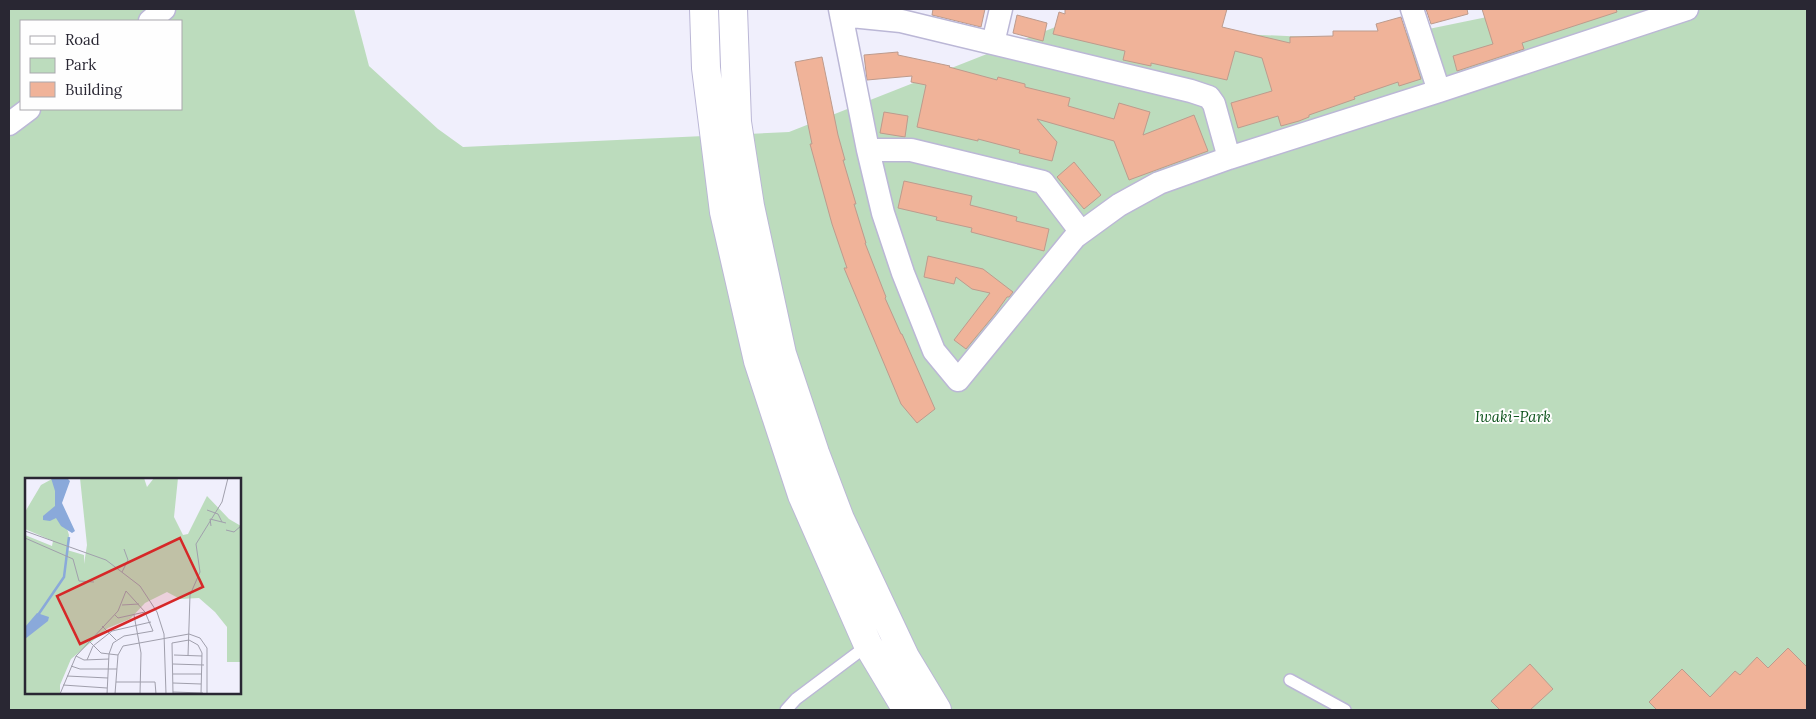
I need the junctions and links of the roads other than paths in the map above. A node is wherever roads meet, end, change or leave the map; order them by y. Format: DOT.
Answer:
graph roads {
  1 [pos="164,9"];
  2 [pos="704,9"];
  3 [pos="732,9"];
  4 [pos="1001,9"];
  5 [pos="1412,9"];
  6 [pos="1687,9"];
  7 [pos="840,12"];
  8 [pos="151,20"];
  9 [pos="993,43"];
  10 [pos="1439,91"];
  11 [pos="28,110"];
  12 [pos="9,124"];
  13 [pos="868,150"];
  14 [pos="1229,158"];
  15 [pos="1081,232"];
  16 [pos="893,631"];
  17 [pos="868,645"];
  18 [pos="1290,680"];
  19 [pos="786,710"];
  20 [pos="907,710"];
  21 [pos="937,710"];
  22 [pos="1345,710"];
  1 -- 8 [label="street"];
  2 -- 17 [label="street"];
  3 -- 16 [label="street"];
  4 -- 9 [label="street"];
  5 -- 10 [label="street"];
  6 -- 10 [label="street"];
  7 -- 9 [label="street"];
  7 -- 13 [label="street"];
  9 -- 14 [label="street"];
  10 -- 14 [label="street"];
  11 -- 12 [label="street"];
  13 -- 15 [label="street"];
  13 -- 15 [label="street"];
  14 -- 15 [label="street"];
  16 -- 17 [label="street"];
  16 -- 21 [label="street"];
  17 -- 19 [label="lane"];
  17 -- 20 [label="street"];
  18 -- 22 [label="lane"];
}
